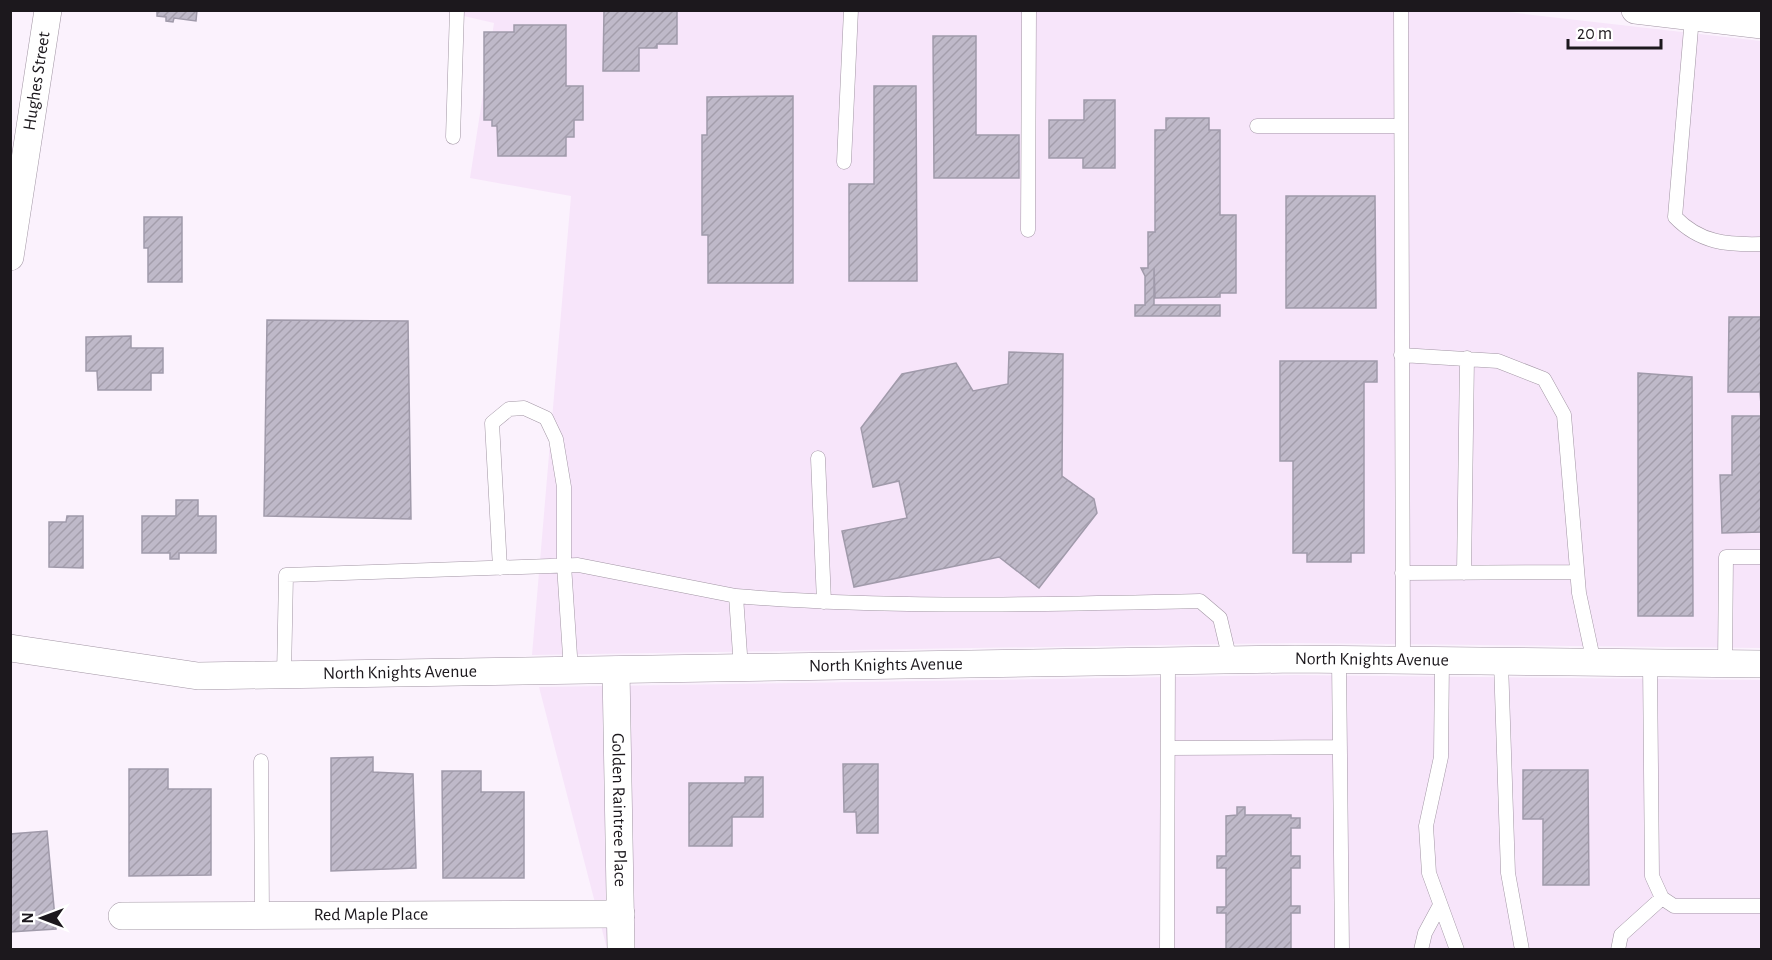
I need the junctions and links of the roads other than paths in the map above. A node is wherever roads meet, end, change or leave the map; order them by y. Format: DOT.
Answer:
graph roads {
  1 [pos="48,10"];
  2 [pos="458,10"];
  3 [pos="852,10"];
  4 [pos="1029,10"];
  5 [pos="1401,10"];
  6 [pos="1635,10"];
  7 [pos="1692,17"];
  8 [pos="1761,25"];
  9 [pos="1257,126"];
  10 [pos="1401,126"];
  11 [pos="453,137"];
  12 [pos="844,162"];
  13 [pos="1028,230"];
  14 [pos="1761,244"];
  15 [pos="10,257"];
  16 [pos="1401,355"];
  17 [pos="1467,358"];
  18 [pos="818,458"];
  19 [pos="1761,557"];
  20 [pos="564,565"];
  21 [pos="500,568"];
  22 [pos="1577,572"];
  23 [pos="1402,573"];
  24 [pos="1464,573"];
  25 [pos="736,596"];
  26 [pos="824,602"];
  27 [pos="10,648"];
  28 [pos="1230,660"];
  29 [pos="1339,660"];
  30 [pos="1403,660"];
  31 [pos="1168,661"];
  32 [pos="1442,661"];
  33 [pos="1501,662"];
  34 [pos="1594,663"];
  35 [pos="1650,663"];
  36 [pos="1725,664"];
  37 [pos="1761,664"];
  38 [pos="741,669"];
  39 [pos="616,670"];
  40 [pos="571,671"];
  41 [pos="284,675"];
  42 [pos="1340,747"];
  43 [pos="1168,748"];
  44 [pos="261,761"];
  45 [pos="1662,898"];
  46 [pos="1439,906"];
  47 [pos="1761,906"];
  48 [pos="621,914"];
  49 [pos="262,915"];
  50 [pos="122,916"];
  51 [pos="621,950"];
  52 [pos="1167,950"];
  53 [pos="1342,950"];
  54 [pos="1421,950"];
  55 [pos="1457,950"];
  56 [pos="1522,950"];
  57 [pos="1618,950"];
  1 -- 15 [label="street, Hughes Street"];
  2 -- 11 [label="lane"];
  3 -- 12 [label="lane"];
  4 -- 13 [label="lane"];
  5 -- 10 [label="lane"];
  6 -- 7 [label="street"];
  7 -- 8 [label="street"];
  7 -- 14 [label="lane"];
  9 -- 10 [label="lane"];
  10 -- 16 [label="lane"];
  16 -- 17 [label="lane"];
  16 -- 23 [label="lane"];
  17 -- 22 [label="lane"];
  17 -- 24 [label="lane"];
  18 -- 26 [label="lane"];
  19 -- 36 [label="lane"];
  20 -- 21 [label="lane"];
  20 -- 21 [label="lane"];
  20 -- 25 [label="lane"];
  20 -- 40 [label="lane"];
  21 -- 41 [label="lane"];
  22 -- 24 [label="lane"];
  22 -- 34 [label="lane"];
  23 -- 24 [label="lane"];
  23 -- 30 [label="lane"];
  25 -- 26 [label="lane"];
  25 -- 38 [label="lane"];
  26 -- 28 [label="lane"];
  27 -- 41 [label="street, North Knights Avenue"];
  28 -- 29 [label="street, North Knights Avenue"];
  28 -- 31 [label="street, North Knights Avenue"];
  29 -- 30 [label="street, North Knights Avenue"];
  29 -- 42 [label="lane"];
  30 -- 32 [label="street, North Knights Avenue"];
  31 -- 38 [label="street, North Knights Avenue"];
  31 -- 43 [label="lane"];
  32 -- 33 [label="street, North Knights Avenue"];
  32 -- 46 [label="lane"];
  33 -- 34 [label="street, North Knights Avenue"];
  33 -- 56 [label="lane"];
  34 -- 35 [label="street, North Knights Avenue"];
  35 -- 36 [label="street, North Knights Avenue"];
  35 -- 45 [label="lane"];
  36 -- 37 [label="street, North Knights Avenue"];
  38 -- 39 [label="street, North Knights Avenue"];
  39 -- 40 [label="street, North Knights Avenue"];
  39 -- 48 [label="street, Golden Raintree Place"];
  40 -- 41 [label="street, North Knights Avenue"];
  42 -- 43 [label="lane"];
  42 -- 53 [label="lane"];
  43 -- 52 [label="lane"];
  44 -- 49 [label="lane"];
  45 -- 47 [label="lane"];
  45 -- 57 [label="lane"];
  46 -- 54 [label="lane"];
  46 -- 55 [label="lane"];
  48 -- 49 [label="street, Red Maple Place"];
  48 -- 51 [label="street, Golden Raintree Place"];
  49 -- 50 [label="street, Red Maple Place"];
}
